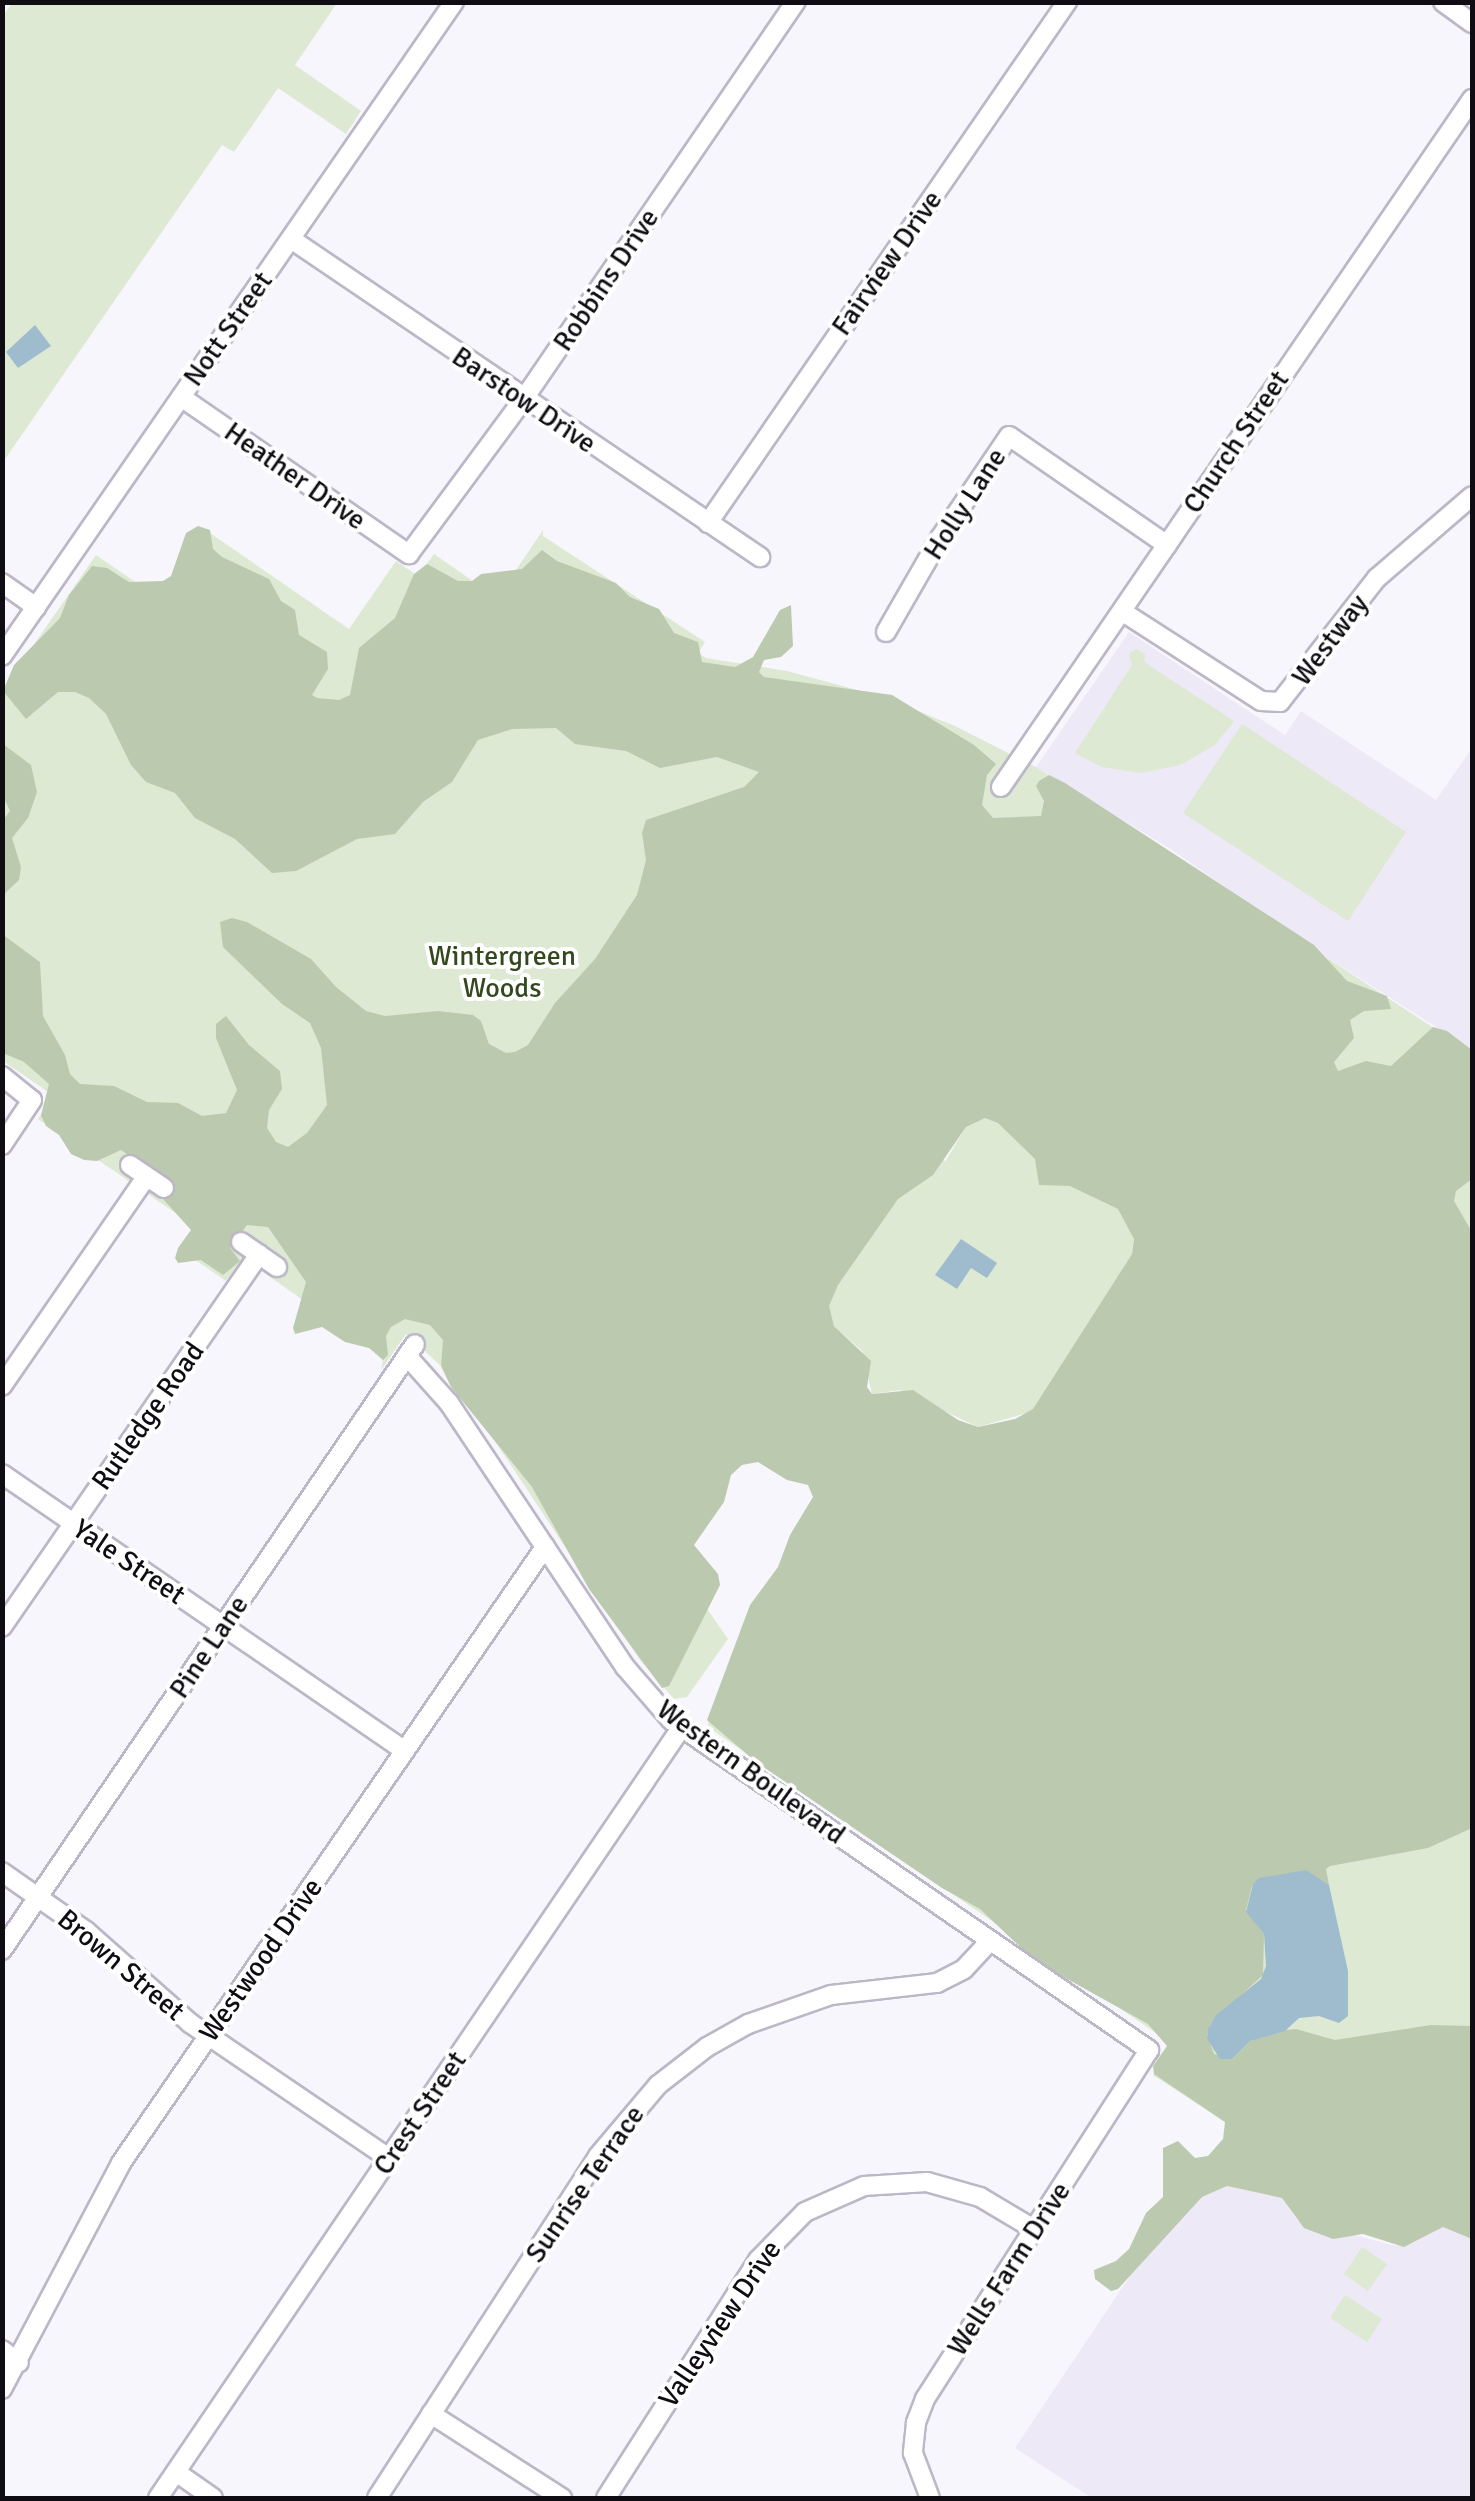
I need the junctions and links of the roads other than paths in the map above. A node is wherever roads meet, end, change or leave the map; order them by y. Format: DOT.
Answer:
graph roads {
  1 [pos="454,2"];
  2 [pos="796,2"];
  3 [pos="1067,2"];
  4 [pos="1443,2"];
  5 [pos="1472,23"];
  6 [pos="1472,99"];
  7 [pos="290,239"];
  8 [pos="182,397"];
  9 [pos="523,400"];
  10 [pos="1472,496"];
  11 [pos="708,523"];
  12 [pos="1166,545"];
  13 [pos="409,554"];
  14 [pos="760,557"];
  15 [pos="2,583"];
  16 [pos="36,607"];
  17 [pos="1122,612"];
  18 [pos="886,632"];
  19 [pos="2,656"];
  20 [pos="1002,787"];
  21 [pos="2,1076"];
  22 [pos="2,1144"];
  23 [pos="130,1165"];
  24 [pos="146,1176"];
  25 [pos="164,1188"];
  26 [pos="242,1242"];
  27 [pos="259,1254"];
  28 [pos="277,1266"];
  29 [pos="411,1350"];
  30 [pos="2,1386"];
  31 [pos="2,1474"];
  32 [pos="74,1524"];
  33 [pos="545,1547"];
  34 [pos="223,1626"];
  35 [pos="2,1627"];
  36 [pos="681,1728"];
  37 [pos="405,1751"];
  38 [pos="2,1872"];
  39 [pos="38,1897"];
  40 [pos="990,1940"];
  41 [pos="2,1950"];
  42 [pos="208,2036"];
  43 [pos="1149,2050"];
  44 [pos="389,2158"];
  45 [pos="1034,2229"];
  46 [pos="2,2350"];
  47 [pos="19,2363"];
  48 [pos="2,2389"];
  49 [pos="432,2414"];
  50 [pos="176,2472"];
  51 [pos="158,2498"];
  52 [pos="212,2498"];
  53 [pos="377,2498"];
  54 [pos="562,2498"];
  55 [pos="606,2498"];
  56 [pos="930,2498"];
  1 -- 7 [label="street, Nott Street"];
  2 -- 9 [label="street, Robbins Drive"];
  3 -- 11 [label="street, Fairview Drive"];
  4 -- 5 [label="street"];
  6 -- 12 [label="street, Church Street"];
  7 -- 8 [label="street, Nott Street"];
  7 -- 9 [label="street, Barstow Drive"];
  8 -- 13 [label="street, Heather Drive"];
  8 -- 16 [label="street, Nott Street"];
  9 -- 11 [label="street, Barstow Drive"];
  9 -- 13 [label="street, Robbins Drive"];
  10 -- 17 [label="street, Westway"];
  11 -- 14 [label="street, Barstow Drive"];
  12 -- 17 [label="street, Church Street"];
  12 -- 18 [label="street, Holly Lane"];
  15 -- 16 [label="street"];
  16 -- 19 [label="street, Nott Street"];
  17 -- 20 [label="street, Church Street"];
  21 -- 22 [label="street"];
  23 -- 24 [label="street"];
  24 -- 25 [label="street"];
  24 -- 30 [label="street"];
  26 -- 27 [label="street"];
  27 -- 28 [label="street"];
  27 -- 32 [label="street, Rutledge Road"];
  29 -- 33 [label="street, Western Boulevard"];
  29 -- 34 [label="street, Pine Lane"];
  31 -- 32 [label="street, Yale Street"];
  32 -- 34 [label="street, Yale Street"];
  32 -- 35 [label="street, Rutledge Road"];
  33 -- 36 [label="street, Western Boulevard"];
  33 -- 37 [label="street, Westwood Drive"];
  34 -- 37 [label="street, Yale Street"];
  34 -- 39 [label="street, Pine Lane"];
  36 -- 40 [label="street, Western Boulevard"];
  36 -- 44 [label="street, Crest Street"];
  37 -- 42 [label="street, Westwood Drive"];
  38 -- 39 [label="street, Brown Street"];
  39 -- 41 [label="street, Pine Lane"];
  39 -- 42 [label="street, Brown Street"];
  40 -- 43 [label="street, Western Boulevard"];
  40 -- 49 [label="street, Sunrise Terrace"];
  42 -- 44 [label="street, Brown Street"];
  42 -- 47 [label="street, Westwood Drive"];
  43 -- 45 [label="street, Wells Farm Drive"];
  44 -- 50 [label="street, Crest Street"];
  45 -- 55 [label="street, Valleyview Drive"];
  45 -- 56 [label="street, Wells Farm Drive"];
  46 -- 47 [label="street"];
  47 -- 48 [label="street, Westwood Drive"];
  49 -- 53 [label="street, Sunrise Terrace"];
  49 -- 54 [label="street"];
  50 -- 51 [label="street, Crest Street"];
  50 -- 52 [label="street"];
}
